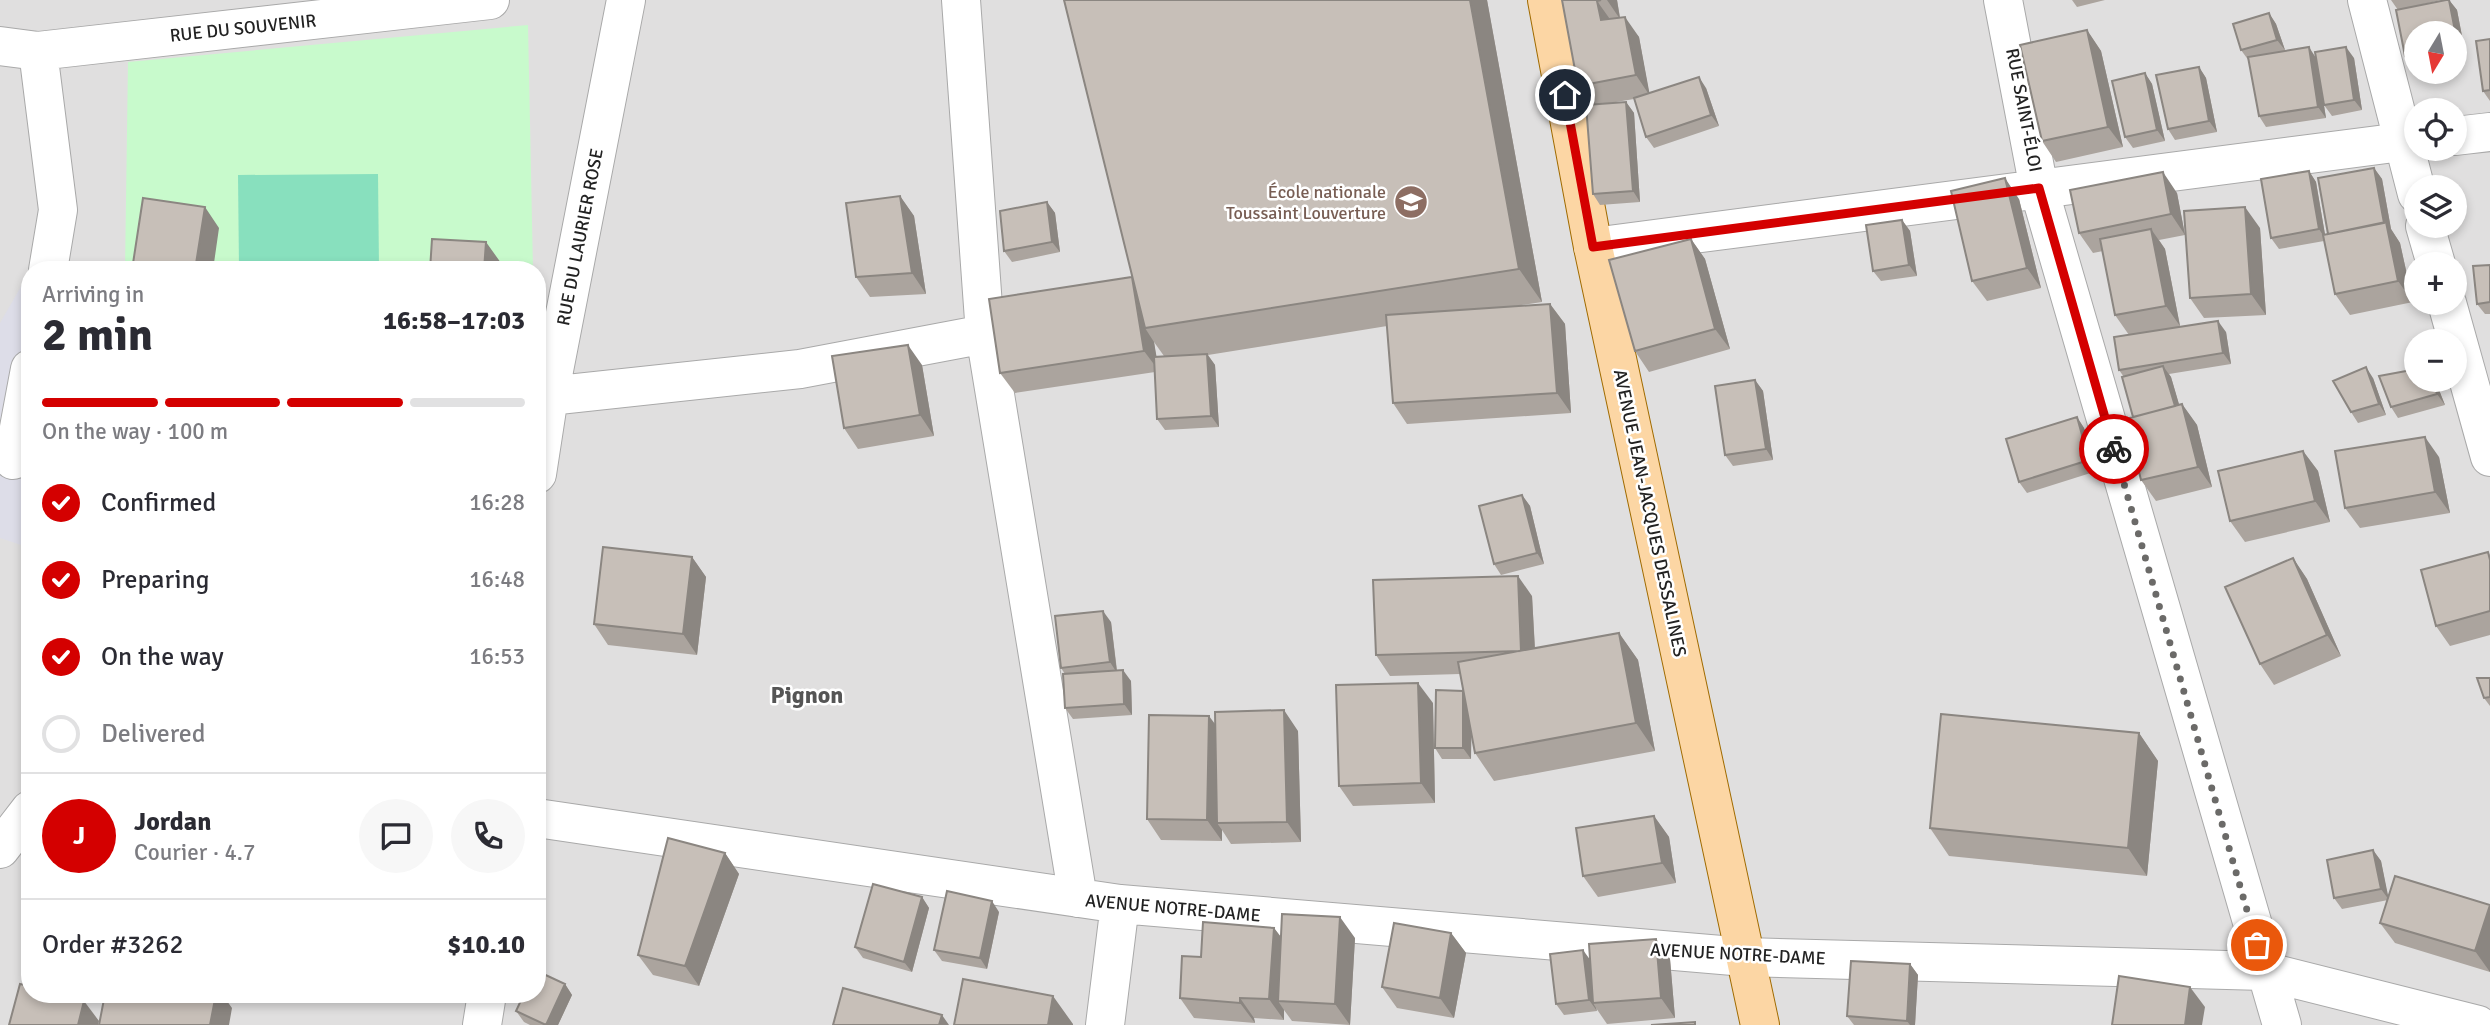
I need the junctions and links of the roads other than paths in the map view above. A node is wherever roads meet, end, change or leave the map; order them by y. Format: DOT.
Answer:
graph roads {
  1 [pos="490,0"];
  2 [pos="626,0"];
  3 [pos="961,0"];
  4 [pos="1547,0"];
  5 [pos="2003,0"];
  6 [pos="2367,0"];
  7 [pos="0,46"];
  8 [pos="38,51"];
  9 [pos="2404,124"];
  10 [pos="2490,132"];
  11 [pos="2467,135"];
  12 [pos="2404,142"];
  13 [pos="2039,188"];
  14 [pos="1593,247"];
  15 [pos="50,261"];
  16 [pos="2450,315"];
  17 [pos="985,334"];
  18 [pos="549,396"];
  19 [pos="21,414"];
  20 [pos="546,416"];
  21 [pos="2490,457"];
  22 [pos="11,463"];
  23 [pos="546,819"];
  24 [pos="21,822"];
  25 [pos="0,849"];
  26 [pos="1078,898"];
  27 [pos="1120,904"];
  28 [pos="1745,957"];
  29 [pos="2264,971"];
  30 [pos="485,1003"];
  31 [pos="482,1025"];
  32 [pos="1105,1025"];
  33 [pos="1759,1025"];
  34 [pos="2282,1025"];
  35 [pos="2478,1025"];
  1 -- 8 [label="street, RUE DU SOUVENIR"];
  2 -- 18 [label="street, RUE DU LAURIER ROSE"];
  3 -- 17 [label="street"];
  4 -- 14 [label="main road, AVENUE JEAN-JACQUES DESSALINES"];
  5 -- 13 [label="street, RUE SAINT-ÉLOI"];
  6 -- 9 [label="street"];
  7 -- 8 [label="street, RUE DU SOUVENIR"];
  8 -- 15 [label="street"];
  10 -- 11 [label="street"];
  12 -- 13 [label="street"];
  13 -- 14 [label="street"];
  13 -- 29 [label="street, RUE SAINT-ÉLOI"];
  14 -- 28 [label="main road, AVENUE JEAN-JACQUES DESSALINES"];
  16 -- 21 [label="street"];
  17 -- 18 [label="street"];
  17 -- 26 [label="street"];
  18 -- 20 [label="street, RUE DU LAURIER ROSE"];
  19 -- 22 [label="street"];
  23 -- 26 [label="street, AVENUE NOTRE-DAME"];
  24 -- 25 [label="street"];
  26 -- 27 [label="street, AVENUE NOTRE-DAME"];
  27 -- 28 [label="street, AVENUE NOTRE-DAME"];
  27 -- 32 [label="street"];
  28 -- 29 [label="street, AVENUE NOTRE-DAME"];
  28 -- 33 [label="main road, AVENUE JEAN-JACQUES DESSALINES"];
  29 -- 34 [label="street, RUE SAINT-ÉLOI"];
  29 -- 35 [label="street, AVENUE NOTRE-DAME"];
  30 -- 31 [label="street"];
}
